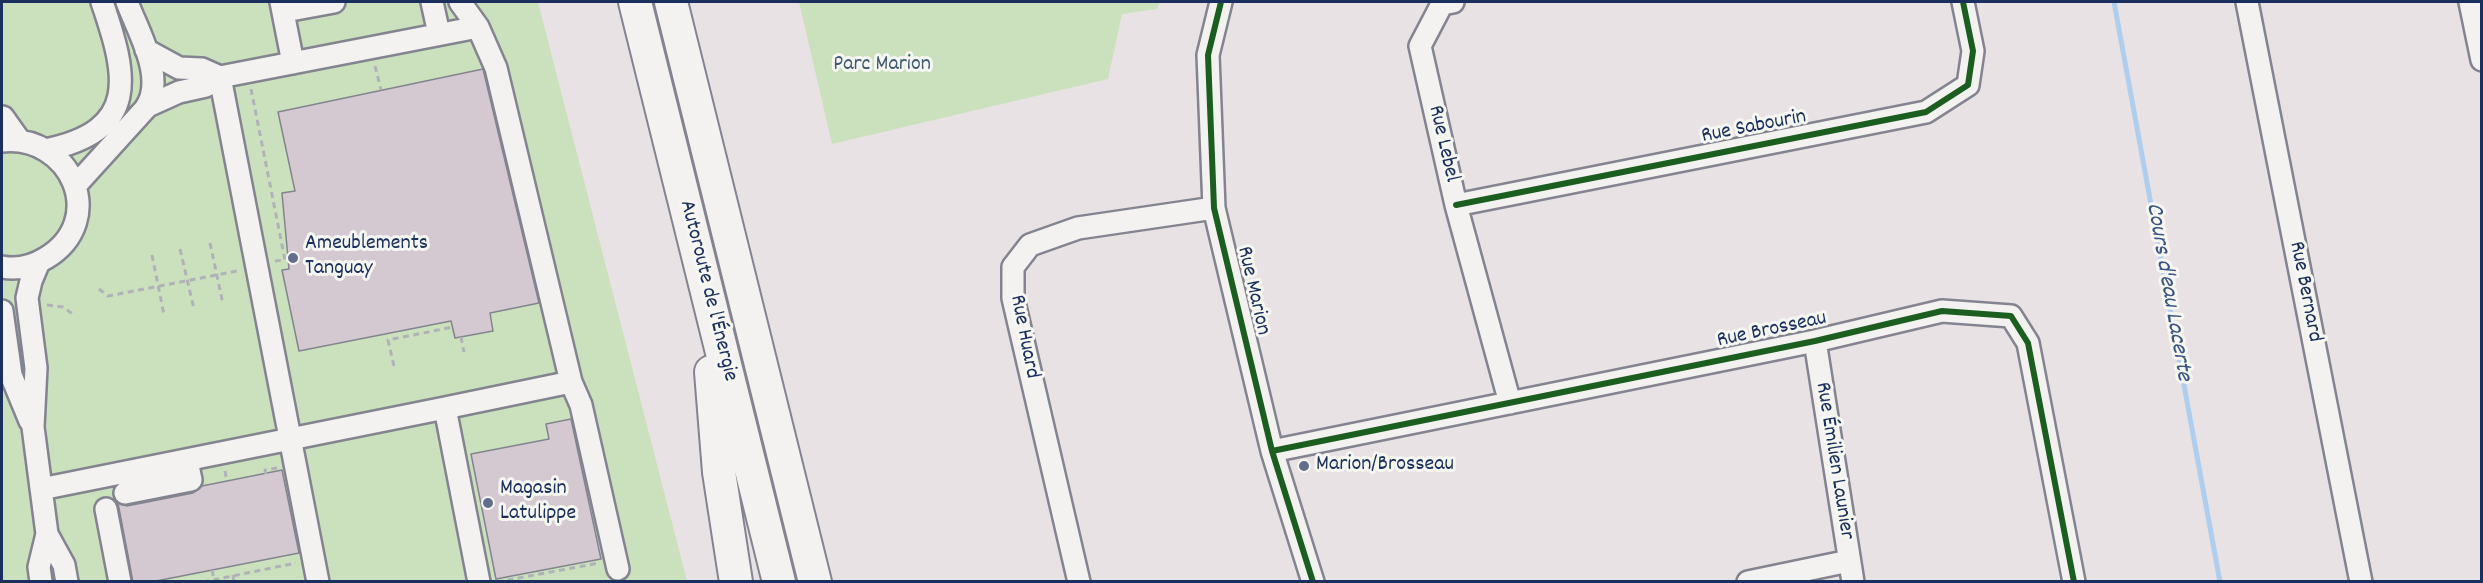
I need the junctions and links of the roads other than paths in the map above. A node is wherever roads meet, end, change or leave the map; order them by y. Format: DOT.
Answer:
graph roads {
  1 [pos="102,2"];
  2 [pos="127,2"];
  3 [pos="334,2"];
  4 [pos="432,2"];
  5 [pos="460,2"];
  6 [pos="635,2"];
  7 [pos="672,2"];
  8 [pos="1221,2"];
  9 [pos="1453,2"];
  10 [pos="1963,2"];
  11 [pos="2247,2"];
  12 [pos="2470,2"];
  13 [pos="281,4"];
  14 [pos="478,27"];
  15 [pos="439,34"];
  16 [pos="146,50"];
  17 [pos="2481,60"];
  18 [pos="293,63"];
  19 [pos="220,76"];
  20 [pos="148,105"];
  21 [pos="3,117"];
  22 [pos="11,141"];
  23 [pos="45,150"];
  24 [pos="76,184"];
  25 [pos="1456,205"];
  26 [pos="1214,208"];
  27 [pos="39,262"];
  28 [pos="2,267"];
  29 [pos="705,281"];
  30 [pos="2,311"];
  31 [pos="1815,341"];
  32 [pos="571,382"];
  33 [pos="1510,403"];
  34 [pos="445,408"];
  35 [pos="33,427"];
  36 [pos="291,440"];
  37 [pos="1272,451"];
  38 [pos="41,489"];
  39 [pos="106,509"];
  40 [pos="47,534"];
  41 [pos="610,566"];
  42 [pos="1851,571"];
  43 [pos="41,582"];
  44 [pos="67,582"];
  45 [pos="120,582"];
  46 [pos="318,582"];
  47 [pos="479,582"];
  48 [pos="736,582"];
  49 [pos="779,582"];
  50 [pos="815,582"];
  51 [pos="1079,582"];
  52 [pos="1313,582"];
  53 [pos="1748,582"];
  54 [pos="2073,582"];
  55 [pos="2361,582"];
  1 -- 23 [label="street"];
  2 -- 16 [label="street"];
  3 -- 13 [label="street"];
  4 -- 15 [label="street"];
  5 -- 14 [label="street"];
  6 -- 29 [label="highway, Autoroute de l'Énergie"];
  7 -- 50 [label="highway, Autoroute de l'Énergie"];
  8 -- 26 [label="street, Rue Marion"];
  9 -- 25 [label="street, Rue Lebel"];
  10 -- 25 [label="street, Rue Sabourin"];
  11 -- 55 [label="street, Rue Bernard"];
  12 -- 17 [label="street"];
  13 -- 18 [label="street"];
  14 -- 15 [label="street"];
  14 -- 32 [label="street"];
  15 -- 18 [label="street"];
  16 -- 19 [label="street"];
  16 -- 20 [label="street"];
  18 -- 19 [label="street"];
  19 -- 20 [label="street"];
  19 -- 36 [label="street"];
  20 -- 24 [label="street"];
  21 -- 22 [label="street"];
  22 -- 23 [label="street"];
  23 -- 24 [label="street"];
  24 -- 27 [label="street"];
  25 -- 33 [label="street, Rue Lebel"];
  26 -- 37 [label="street, Rue Marion"];
  26 -- 51 [label="street, Rue Huard"];
  27 -- 28 [label="street"];
  27 -- 35 [label="street"];
  29 -- 48 [label="highway"];
  29 -- 49 [label="highway, Autoroute de l'Énergie"];
  30 -- 35 [label="street"];
  31 -- 33 [label="street, Rue Brosseau"];
  31 -- 42 [label="street, Rue Émilien Launier"];
  31 -- 54 [label="street, Rue Brosseau"];
  32 -- 34 [label="street"];
  32 -- 41 [label="street"];
  33 -- 37 [label="street, Rue Brosseau"];
  34 -- 36 [label="street"];
  34 -- 47 [label="street"];
  35 -- 38 [label="street"];
  36 -- 38 [label="street"];
  36 -- 46 [label="street"];
  37 -- 52 [label="street, Rue Marion"];
  38 -- 40 [label="street"];
  39 -- 45 [label="street"];
  40 -- 43 [label="street"];
  40 -- 44 [label="street"];
  42 -- 53 [label="street"];
}
